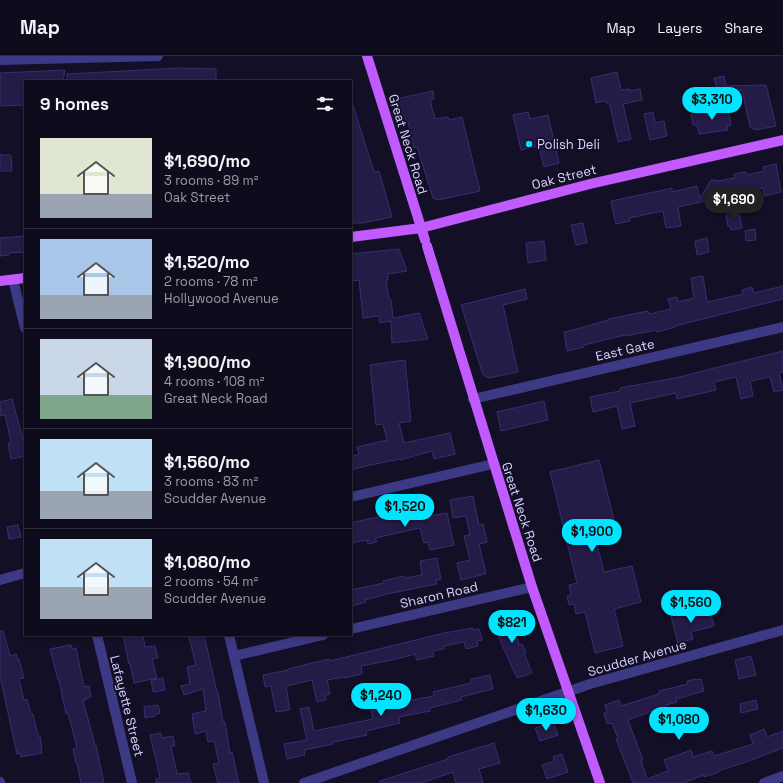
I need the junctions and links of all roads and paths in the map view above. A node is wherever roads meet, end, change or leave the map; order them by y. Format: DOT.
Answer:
graph roads {
  1 [pos="158,56"];
  2 [pos="367,56"];
  3 [pos="0,60"];
  4 [pos="783,140"];
  5 [pos="421,228"];
  6 [pos="352,237"];
  7 [pos="24,278"];
  8 [pos="13,280"];
  9 [pos="0,281"];
  10 [pos="24,324"];
  11 [pos="783,327"];
  12 [pos="473,399"];
  13 [pos="494,464"];
  14 [pos="352,497"];
  15 [pos="24,573"];
  16 [pos="0,580"];
  17 [pos="532,587"];
  18 [pos="352,629"];
  19 [pos="783,630"];
  20 [pos="97,636"];
  21 [pos="229,636"];
  22 [pos="319,636"];
  23 [pos="234,656"];
  24 [pos="568,692"];
  25 [pos="783,776"];
  26 [pos="132,783"];
  27 [pos="264,783"];
  28 [pos="304,783"];
  29 [pos="600,783"];
  30 [pos="764,783"];
  1 -- 3 [label="street"];
  2 -- 5 [label="main road, Great Neck Road"];
  4 -- 5 [label="main road, Oak Street"];
  5 -- 6 [label="main road, Oak Street"];
  5 -- 12 [label="main road, Great Neck Road"];
  7 -- 8 [label="main road"];
  8 -- 9 [label="main road"];
  8 -- 10 [label="street"];
  11 -- 12 [label="street, East Gate"];
  12 -- 13 [label="main road, Great Neck Road"];
  13 -- 14 [label="street"];
  13 -- 17 [label="main road, Great Neck Road"];
  15 -- 16 [label="street"];
  17 -- 18 [label="street, Sharon Road"];
  17 -- 24 [label="main road, Great Neck Road"];
  19 -- 24 [label="street, Scudder Avenue"];
  20 -- 26 [label="street, Lafayette Street"];
  21 -- 23 [label="street"];
  22 -- 23 [label="street"];
  23 -- 27 [label="street"];
  24 -- 28 [label="street, Scudder Avenue"];
  24 -- 29 [label="main road, Great Neck Road"];
  25 -- 30 [label="street"];
}
